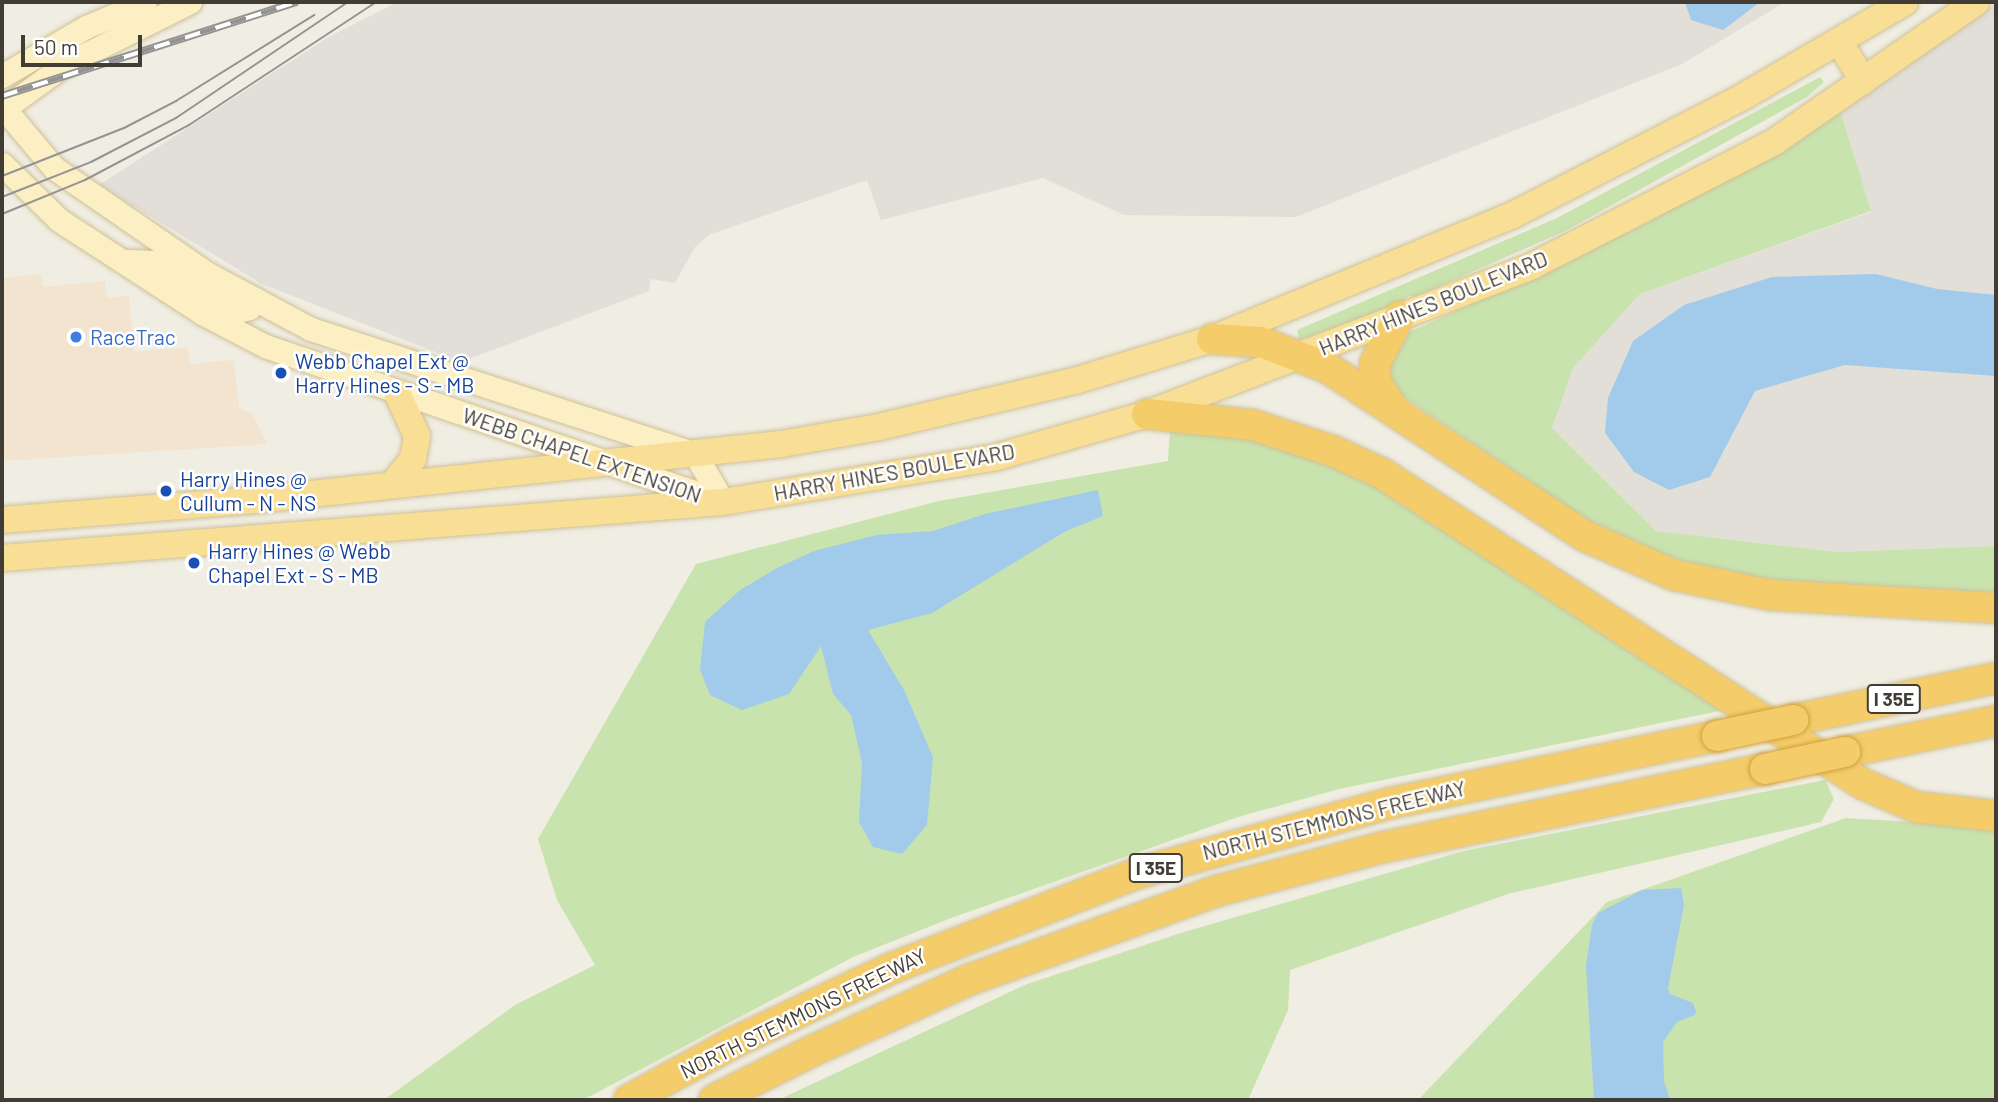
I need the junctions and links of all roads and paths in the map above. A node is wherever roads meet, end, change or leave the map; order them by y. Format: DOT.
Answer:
graph roads {
  1 [pos="145,2"];
  2 [pos="190,2"];
  3 [pos="1905,2"];
  4 [pos="1976,2"];
  5 [pos="1839,41"];
  6 [pos="2,57"];
  7 [pos="33,57"];
  8 [pos="2,76"];
  9 [pos="1863,80"];
  10 [pos="2,108"];
  11 [pos="2,164"];
  12 [pos="124,261"];
  13 [pos="255,299"];
  14 [pos="1400,316"];
  15 [pos="1212,339"];
  16 [pos="1301,355"];
  17 [pos="397,393"];
  18 [pos="1392,408"];
  19 [pos="1147,414"];
  20 [pos="695,454"];
  21 [pos="610,463"];
  22 [pos="392,485"];
  23 [pos="255,500"];
  24 [pos="723,502"];
  25 [pos="2,520"];
  26 [pos="258,541"];
  27 [pos="2,558"];
  28 [pos="1996,608"];
  29 [pos="1996,678"];
  30 [pos="1996,721"];
  31 [pos="1996,816"];
  32 [pos="629,1100"];
  33 [pos="714,1100"];
  1 -- 7 [label="main road"];
  2 -- 10 [label="main road"];
  3 -- 5 [label="main road"];
  4 -- 9 [label="main road, HARRY HINES BOULEVARD"];
  5 -- 9 [label="main road"];
  5 -- 15 [label="main road"];
  6 -- 7 [label="main road"];
  7 -- 8 [label="main road"];
  9 -- 14 [label="main road, HARRY HINES BOULEVARD"];
  10 -- 13 [label="main road, WEBB CHAPEL EXTENSION"];
  11 -- 12 [label="main road, WEBB CHAPEL EXTENSION"];
  12 -- 13 [label="main road"];
  12 -- 17 [label="main road, WEBB CHAPEL EXTENSION"];
  13 -- 20 [label="main road, WEBB CHAPEL EXTENSION"];
  14 -- 16 [label="main road, HARRY HINES BOULEVARD"];
  14 -- 18 [label="highway"];
  15 -- 16 [label="highway"];
  15 -- 20 [label="main road"];
  16 -- 18 [label="highway"];
  16 -- 19 [label="main road, HARRY HINES BOULEVARD"];
  17 -- 21 [label="main road, WEBB CHAPEL EXTENSION"];
  17 -- 22 [label="main road"];
  18 -- 28 [label="highway"];
  19 -- 24 [label="main road, HARRY HINES BOULEVARD"];
  19 -- 31 [label="highway"];
  20 -- 21 [label="main road"];
  20 -- 24 [label="main road, WEBB CHAPEL EXTENSION"];
  21 -- 22 [label="main road"];
  21 -- 24 [label="main road, WEBB CHAPEL EXTENSION"];
  22 -- 23 [label="main road"];
  23 -- 25 [label="main road"];
  23 -- 26 [label="main road"];
  24 -- 26 [label="main road, HARRY HINES BOULEVARD"];
  26 -- 27 [label="main road, HARRY HINES BOULEVARD"];
  29 -- 32 [label="highway, NORTH STEMMONS FREEWAY / I 35E, bridge"];
  30 -- 33 [label="highway, NORTH STEMMONS FREEWAY / I 35E, bridge"];
}
